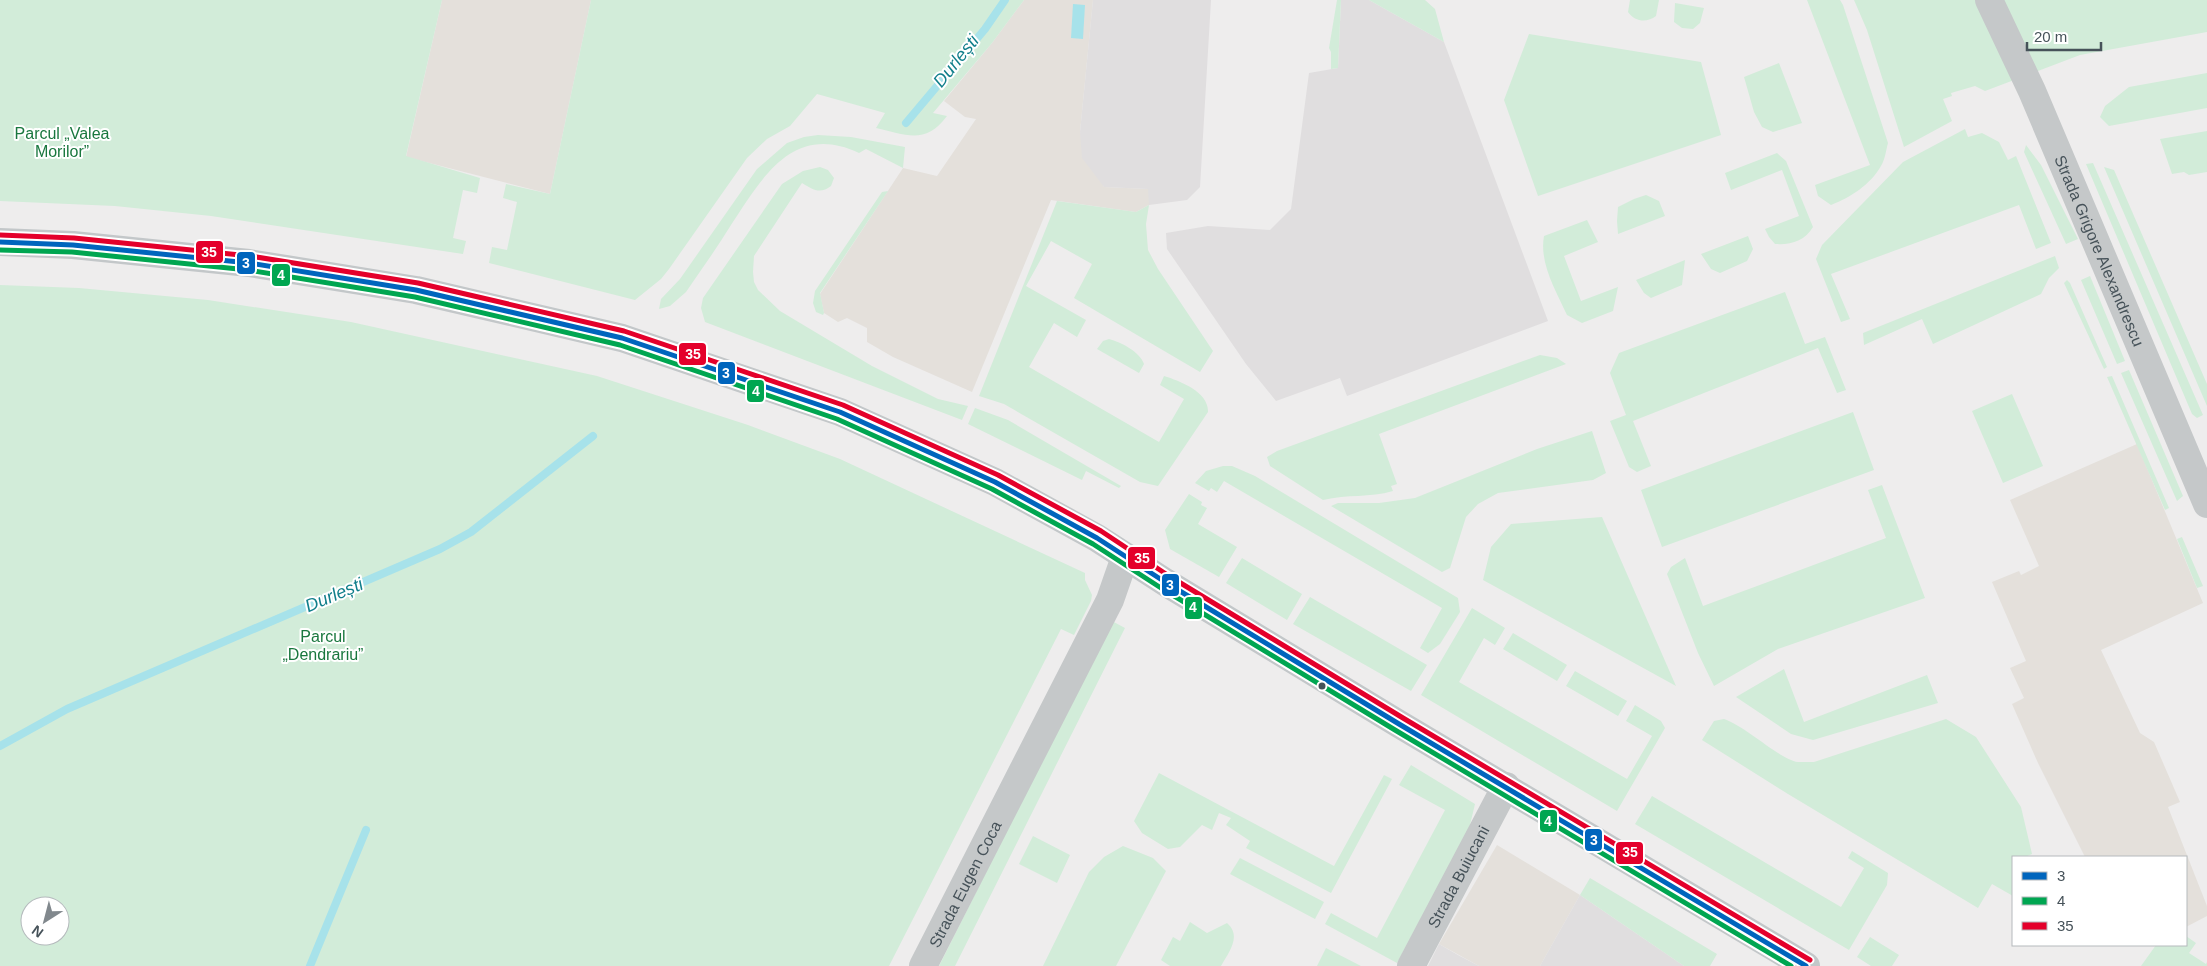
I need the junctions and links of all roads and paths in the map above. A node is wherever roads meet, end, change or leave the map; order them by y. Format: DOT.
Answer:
graph roads {
  1 [pos="1989,0"];
  2 [pos="0,242"];
  3 [pos="2207,504"];
  4 [pos="1126,557"];
  5 [pos="1506,786"];
  6 [pos="922,966"];
  7 [pos="1411,966"];
  8 [pos="1806,966"];
  1 -- 3 [label="street, Strada Grigore Alexandrescu"];
  2 -- 4 [label="main road"];
  4 -- 5 [label="main road"];
  4 -- 6 [label="street, Strada Eugen Coca"];
  5 -- 7 [label="street, Strada Buiucani"];
  5 -- 8 [label="main road"];
}
